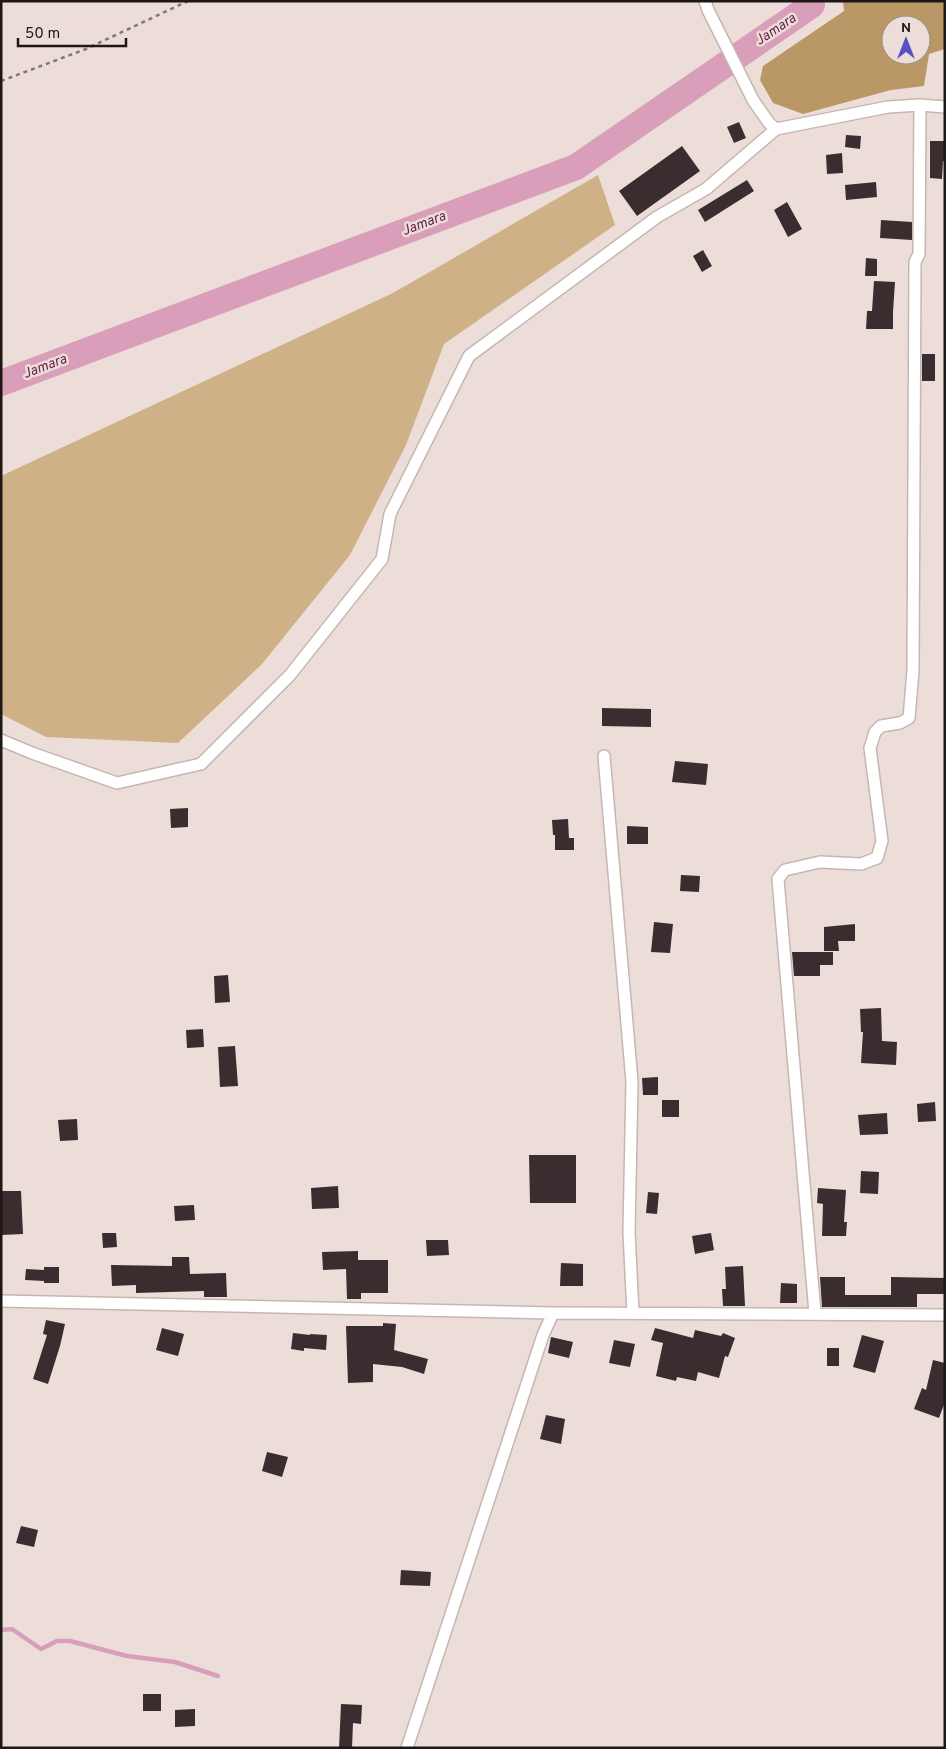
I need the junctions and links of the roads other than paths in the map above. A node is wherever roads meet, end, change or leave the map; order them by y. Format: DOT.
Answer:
graph roads {
  1 [pos="706,6"];
  2 [pos="920,106"];
  3 [pos="945,107"];
  4 [pos="776,129"];
  5 [pos="1,740"];
  6 [pos="604,756"];
  7 [pos="1,1301"];
  8 [pos="552,1313"];
  9 [pos="633,1313"];
  10 [pos="815,1313"];
  11 [pos="945,1315"];
  12 [pos="407,1748"];
  1 -- 4 [label="street"];
  2 -- 3 [label="street"];
  2 -- 4 [label="street"];
  2 -- 10 [label="street"];
  4 -- 5 [label="street"];
  6 -- 9 [label="street"];
  7 -- 8 [label="street"];
  8 -- 9 [label="street"];
  8 -- 12 [label="street"];
  9 -- 10 [label="street"];
  10 -- 11 [label="street"];
}
